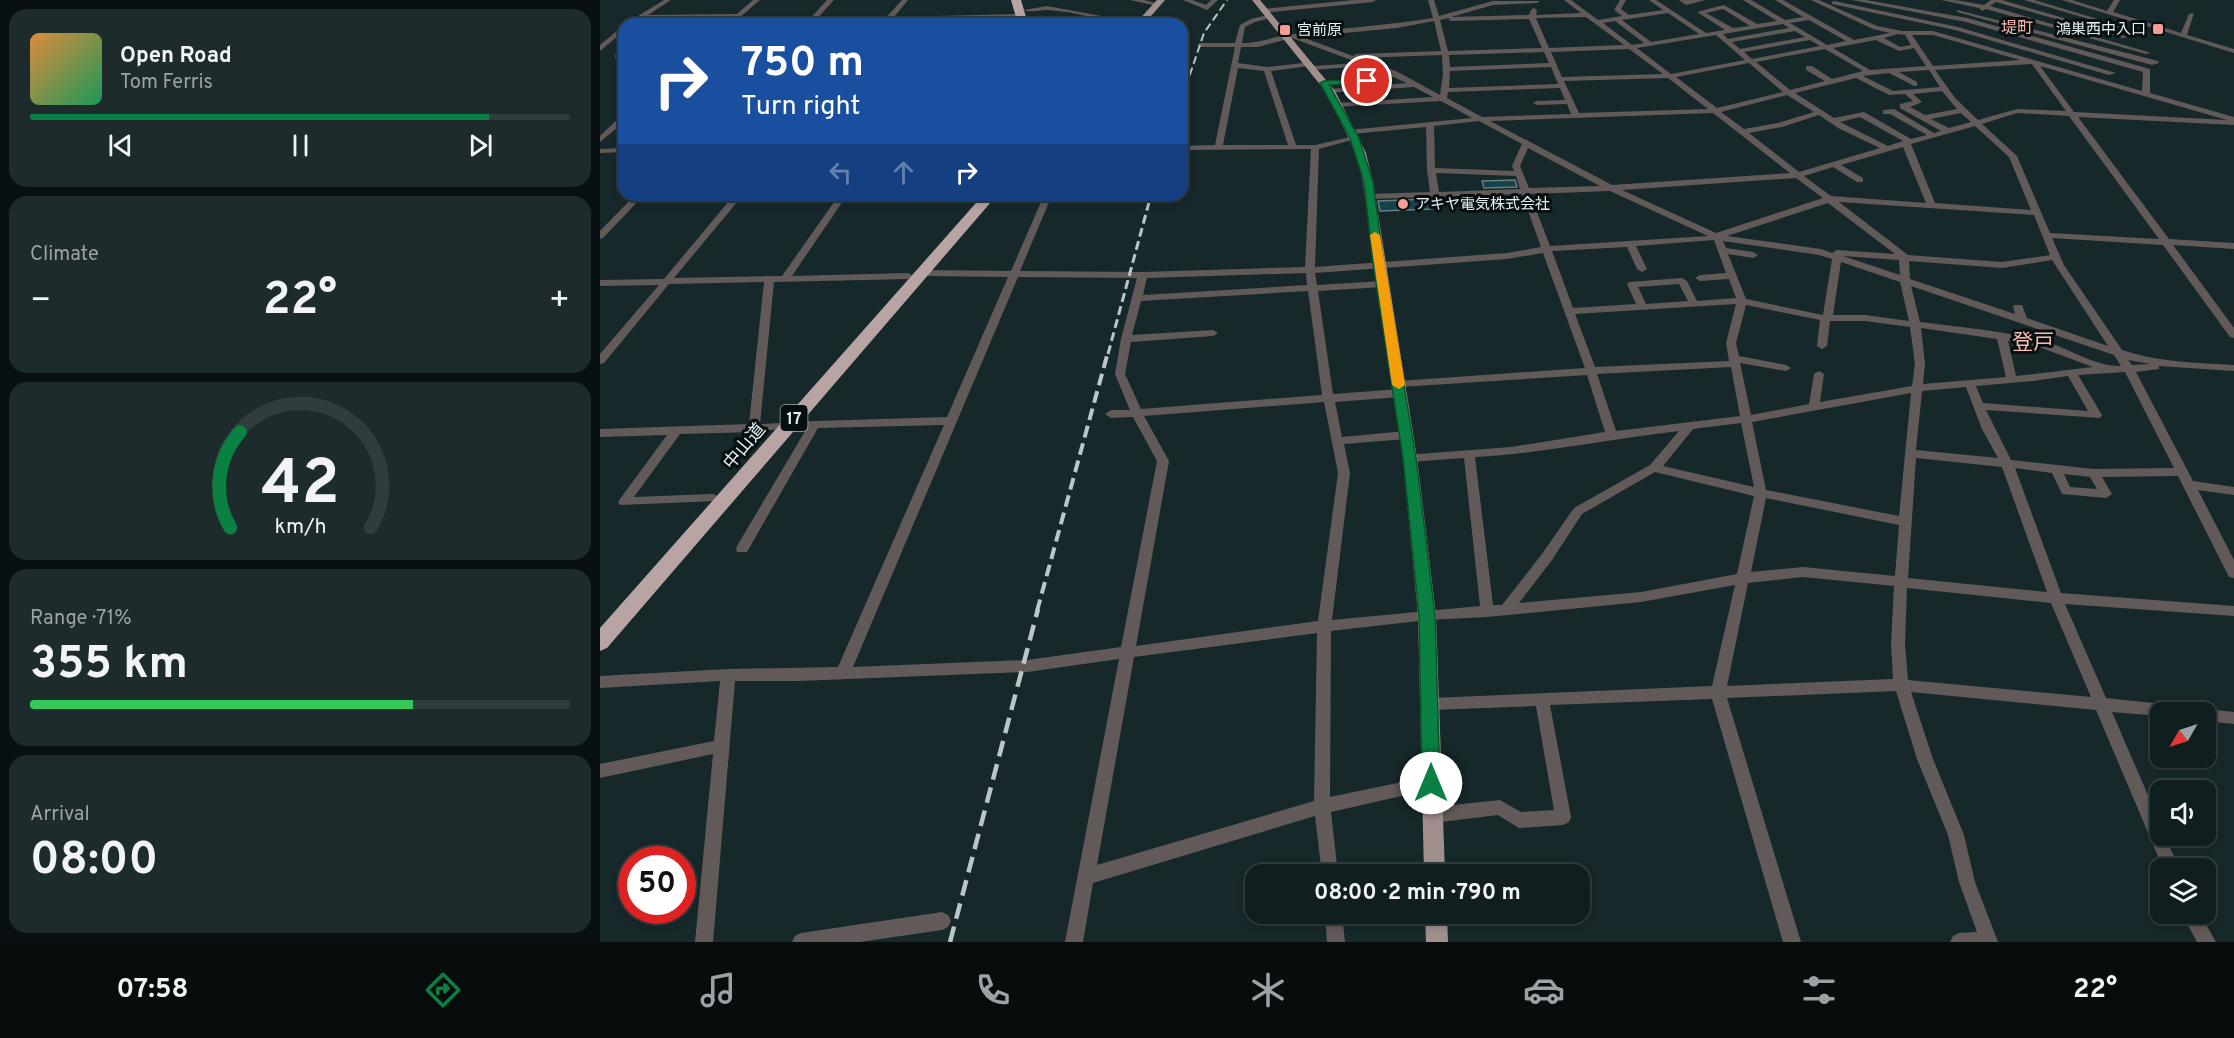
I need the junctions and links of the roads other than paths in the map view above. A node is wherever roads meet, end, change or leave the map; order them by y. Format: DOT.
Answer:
graph roads {
  1 [pos="668,0"];
  2 [pos="757,0"];
  3 [pos="831,0"];
  4 [pos="905,0"];
  5 [pos="1016,0"];
  6 [pos="1059,0"];
  7 [pos="1133,0"];
  8 [pos="1186,0"];
  9 [pos="1215,0"];
  10 [pos="1374,0"];
  11 [pos="1431,0"];
  12 [pos="1567,0"];
  13 [pos="1623,0"];
  14 [pos="1652,0"];
  15 [pos="1682,0"];
  16 [pos="1702,0"];
  17 [pos="1746,0"];
  18 [pos="1778,0"];
  19 [pos="1814,0"];
  20 [pos="1828,0"];
  21 [pos="1855,0"];
  22 [pos="1898,0"];
  23 [pos="1944,0"];
  24 [pos="2027,0"];
  25 [pos="2065,0"];
  26 [pos="2117,0"];
  27 [pos="1537,1"];
  28 [pos="1159,2"];
  29 [pos="1909,2"];
  30 [pos="2078,2"];
  31 [pos="1323,3"];
  32 [pos="1584,3"];
  33 [pos="1577,7"];
  34 [pos="1985,7"];
  35 [pos="1047,8"];
  36 [pos="687,9"];
  37 [pos="1262,9"];
  38 [pos="1904,9"];
  39 [pos="1668,11"];
  40 [pos="2068,11"];
  41 [pos="1024,13"];
  42 [pos="2109,13"];
  43 [pos="1975,14"];
  44 [pos="2192,14"];
  45 [pos="739,15"];
  46 [pos="1588,15"];
  47 [pos="678,16"];
  48 [pos="638,17"];
  49 [pos="1532,17"];
  50 [pos="1627,17"];
  51 [pos="1899,17"];
  52 [pos="736,18"];
  53 [pos="814,18"];
  54 [pos="888,18"];
  55 [pos="936,18"];
  56 [pos="1103,18"];
  57 [pos="1142,18"];
  58 [pos="1809,18"];
  59 [pos="1849,18"];
  60 [pos="2061,18"];
  61 [pos="1437,19"];
  62 [pos="1616,19"];
  63 [pos="1838,19"];
  64 [pos="1967,20"];
  65 [pos="2132,20"];
  66 [pos="1828,21"];
  67 [pos="1598,22"];
  68 [pos="1782,22"];
  69 [pos="1817,23"];
  70 [pos="1755,26"];
  71 [pos="2052,26"];
  72 [pos="1956,28"];
  73 [pos="1796,29"];
  74 [pos="2128,29"];
  75 [pos="1731,30"];
  76 [pos="618,32"];
  77 [pos="1716,32"];
  78 [pos="1904,33"];
  79 [pos="2044,33"];
  80 [pos="1704,34"];
  81 [pos="2184,35"];
  82 [pos="1944,36"];
  83 [pos="1290,37"];
  84 [pos="2125,37"];
  85 [pos="1811,38"];
  86 [pos="1878,38"];
  87 [pos="1727,41"];
  88 [pos="2035,41"];
  89 [pos="1853,42"];
  90 [pos="1650,44"];
  91 [pos="1200,45"];
  92 [pos="1238,45"];
  93 [pos="2122,45"];
  94 [pos="1916,46"];
  95 [pos="1631,47"];
  96 [pos="1827,47"];
  97 [pos="1599,48"];
  98 [pos="600,49"];
  99 [pos="1546,49"];
  100 [pos="2027,49"];
  101 [pos="1738,51"];
  102 [pos="2234,51"];
  103 [pos="1445,52"];
  104 [pos="2148,53"];
  105 [pos="2119,54"];
  106 [pos="600,55"];
  107 [pos="618,55"];
  108 [pos="1348,56"];
  109 [pos="1605,57"];
  110 [pos="2017,58"];
  111 [pos="1751,61"];
  112 [pos="2033,63"];
  113 [pos="2115,63"];
  114 [pos="2155,63"];
  115 [pos="1234,65"];
  116 [pos="1371,65"];
  117 [pos="1553,65"];
  118 [pos="1311,66"];
  119 [pos="1809,68"];
  120 [pos="1930,68"];
  121 [pos="1267,69"];
  122 [pos="1445,69"];
  123 [pos="1891,70"];
  124 [pos="1869,72"];
  125 [pos="2112,73"];
  126 [pos="1856,75"];
  127 [pos="1670,76"];
  128 [pos="1389,80"];
  129 [pos="1830,81"];
  130 [pos="1561,83"];
  131 [pos="2110,83"];
  132 [pos="1914,84"];
  133 [pos="1415,85"];
  134 [pos="1327,87"];
  135 [pos="1944,89"];
  136 [pos="1788,92"];
  137 [pos="1907,92"];
  138 [pos="1444,94"];
  139 [pos="2146,94"];
  140 [pos="1570,102"];
  141 [pos="1537,103"];
  142 [pos="1337,105"];
  143 [pos="1963,110"];
  144 [pos="1715,111"];
  145 [pos="1819,112"];
  146 [pos="1886,112"];
  147 [pos="2071,114"];
  148 [pos="1576,116"];
  149 [pos="1923,118"];
  150 [pos="1480,119"];
  151 [pos="1833,121"];
  152 [pos="2234,122"];
  153 [pos="1430,123"];
  154 [pos="1977,123"];
  155 [pos="618,124"];
  156 [pos="1948,131"];
  157 [pos="1742,132"];
  158 [pos="1353,135"];
  159 [pos="1933,135"];
  160 [pos="600,140"];
  161 [pos="1527,142"];
  162 [pos="1908,143"];
  163 [pos="1292,146"];
  164 [pos="1219,147"];
  165 [pos="1315,147"];
  166 [pos="1188,148"];
  167 [pos="1887,149"];
  168 [pos="618,150"];
  169 [pos="600,151"];
  170 [pos="1835,165"];
  171 [pos="1431,170"];
  172 [pos="1519,174"];
  173 [pos="1797,175"];
  174 [pos="1860,180"];
  175 [pos="1611,188"];
  176 [pos="1525,190"];
  177 [pos="1435,195"];
  178 [pos="1370,197"];
  179 [pos="1830,199"];
  180 [pos="634,201"];
  181 [pos="734,201"];
  182 [pos="839,201"];
  183 [pos="973,201"];
  184 [pos="984,201"];
  185 [pos="1045,201"];
  186 [pos="1932,206"];
  187 [pos="2037,213"];
  188 [pos="2045,235"];
  189 [pos="600,236"];
  190 [pos="1716,237"];
  191 [pos="2165,242"];
  192 [pos="1630,244"];
  193 [pos="2234,246"];
  194 [pos="1547,249"];
  195 [pos="1722,250"];
  196 [pos="1821,252"];
  197 [pos="1753,255"];
  198 [pos="1837,257"];
  199 [pos="1904,257"];
  200 [pos="2055,257"];
  201 [pos="1379,264"];
  202 [pos="1642,269"];
  203 [pos="1310,270"];
  204 [pos="1015,273"];
  205 [pos="915,274"];
  206 [pos="1143,274"];
  207 [pos="1732,276"];
  208 [pos="1700,278"];
  209 [pos="769,279"];
  210 [pos="785,279"];
  211 [pos="668,281"];
  212 [pos="1905,282"];
  213 [pos="600,283"];
  214 [pos="1383,284"];
  215 [pos="1312,289"];
  216 [pos="1136,298"];
  217 [pos="1742,302"];
  218 [pos="1694,304"];
  219 [pos="1642,307"];
  220 [pos="2018,307"];
  221 [pos="1569,311"];
  222 [pos="1826,317"];
  223 [pos="2023,322"];
  224 [pos="1915,323"];
  225 [pos="1213,333"];
  226 [pos="2234,335"];
  227 [pos="2002,337"];
  228 [pos="1126,339"];
  229 [pos="1822,346"];
  230 [pos="2118,353"];
  231 [pos="600,361"];
  232 [pos="1734,361"];
  233 [pos="2175,365"];
  234 [pos="1786,368"];
  235 [pos="2234,368"];
  236 [pos="2129,369"];
  237 [pos="1591,371"];
  238 [pos="2112,371"];
  239 [pos="2071,372"];
  240 [pos="1819,374"];
  241 [pos="2012,380"];
  242 [pos="1970,384"];
  243 [pos="1918,388"];
  244 [pos="1399,389"];
  245 [pos="1329,398"];
  246 [pos="1980,406"];
  247 [pos="1814,407"];
  248 [pos="1137,413"];
  249 [pos="1111,414"];
  250 [pos="1746,419"];
  251 [pos="951,422"];
  252 [pos="814,424"];
  253 [pos="782,425"];
  254 [pos="1689,427"];
  255 [pos="754,428"];
  256 [pos="676,430"];
  257 [pos="600,433"];
  258 [pos="1406,435"];
  259 [pos="1612,435"];
  260 [pos="1337,441"];
  261 [pos="1910,453"];
  262 [pos="1470,454"];
  263 [pos="1410,458"];
  264 [pos="2007,464"];
  265 [pos="1654,468"];
  266 [pos="2056,469"];
  267 [pos="2094,472"];
  268 [pos="2182,472"];
  269 [pos="2189,485"];
  270 [pos="2234,491"];
  271 [pos="1761,493"];
  272 [pos="712,498"];
  273 [pos="1906,522"];
  274 [pos="742,549"];
  275 [pos="2234,573"];
  276 [pos="1744,578"];
  277 [pos="1901,581"];
  278 [pos="2056,598"];
  279 [pos="1506,610"];
  280 [pos="2234,611"];
  281 [pos="1487,612"];
  282 [pos="1427,615"];
  283 [pos="600,625"];
  284 [pos="1324,626"];
  285 [pos="600,642"];
  286 [pos="1126,653"];
  287 [pos="843,673"];
  288 [pos="728,675"];
  289 [pos="600,682"];
  290 [pos="1901,685"];
  291 [pos="1718,694"];
  292 [pos="1542,700"];
  293 [pos="1431,704"];
  294 [pos="2102,704"];
  295 [pos="2150,709"];
  296 [pos="2216,716"];
  297 [pos="2234,718"];
  298 [pos="721,746"];
  299 [pos="600,771"];
  300 [pos="1431,783"];
  301 [pos="1322,806"];
  302 [pos="1433,815"];
  303 [pos="2167,858"];
  304 [pos="1329,864"];
  305 [pos="1435,864"];
  306 [pos="1085,877"];
  307 [pos="942,921"];
  308 [pos="1335,924"];
  309 [pos="1436,924"];
  310 [pos="2197,924"];
  311 [pos="1989,941"];
  312 [pos="704,942"];
  313 [pos="801,942"];
  314 [pos="1074,942"];
  315 [pos="1336,942"];
  316 [pos="1437,942"];
  317 [pos="1792,942"];
  318 [pos="1959,942"];
  319 [pos="2207,942"];
  1 -- 48 [label="street"];
  2 -- 45 [label="street"];
  3 -- 53 [label="street"];
  4 -- 54 [label="street"];
  5 -- 41 [label="highway"];
  6 -- 35 [label="street"];
  7 -- 28 [label="street"];
  8 -- 9 [label="street"];
  10 -- 31 [label="street"];
  11 -- 61 [label="street"];
  12 -- 33 [label="street"];
  13 -- 50 [label="street"];
  14 -- 39 [label="street"];
  15 -- 16 [label="street"];
  17 -- 68 [label="street"];
  18 -- 58 [label="street"];
  19 -- 59 [label="street"];
  20 -- 51 [label="street"];
  21 -- 38 [label="street"];
  22 -- 29 [label="street"];
  23 -- 34 [label="street"];
  24 -- 40 [label="street"];
  25 -- 30 [label="street"];
  26 -- 42 [label="street"];
  27 -- 49 [label="street"];
  27 -- 61 [label="street"];
  28 -- 57 [label="main road"];
  29 -- 38 [label="street"];
  29 -- 43 [label="street"];
  30 -- 40 [label="street"];
  30 -- 42 [label="street"];
  31 -- 37 [label="street"];
  32 -- 33 [label="street"];
  33 -- 46 [label="street"];
  34 -- 43 [label="street"];
  34 -- 60 [label="street"];
  34 -- 71 [label="street"];
  35 -- 41 [label="street"];
  35 -- 56 [label="street"];
  36 -- 47 [label="street"];
  37 -- 83 [label="main road"];
  37 -- 92 [label="street"];
  38 -- 51 [label="street"];
  38 -- 64 [label="street"];
  39 -- 50 [label="street"];
  39 -- 80 [label="street"];
  40 -- 60 [label="street"];
  40 -- 74 [label="street"];
  41 -- 55 [label="street"];
  42 -- 65 [label="street"];
  43 -- 64 [label="street"];
  43 -- 79 [label="street"];
  44 -- 81 [label="street"];
  45 -- 47 [label="street"];
  45 -- 52 [label="street"];
  46 -- 49 [label="street"];
  46 -- 67 [label="street"];
  47 -- 48 [label="street"];
  49 -- 61 [label="street"];
  49 -- 99 [label="street"];
  50 -- 62 [label="street"];
  51 -- 72 [label="street"];
  58 -- 68 [label="street"];
  58 -- 69 [label="street"];
  59 -- 63 [label="street"];
  59 -- 78 [label="street"];
  60 -- 71 [label="street"];
  60 -- 84 [label="street"];
  61 -- 83 [label="street"];
  61 -- 103 [label="street"];
  62 -- 67 [label="street"];
  62 -- 90 [label="street"];
  64 -- 72 [label="street"];
  64 -- 88 [label="street"];
  65 -- 74 [label="street"];
  65 -- 81 [label="street"];
  66 -- 69 [label="street"];
  67 -- 95 [label="street"];
  68 -- 70 [label="street"];
  68 -- 73 [label="street"];
  69 -- 89 [label="street"];
  70 -- 75 [label="street"];
  70 -- 75 [label="street"];
  71 -- 79 [label="street"];
  71 -- 93 [label="street"];
  72 -- 82 [label="street"];
  72 -- 100 [label="street"];
  73 -- 85 [label="street"];
  73 -- 87 [label="street"];
  74 -- 84 [label="street"];
  75 -- 77 [label="street"];
  76 -- 98 [label="street"];
  77 -- 80 [label="street"];
  77 -- 87 [label="street"];
  78 -- 82 [label="street"];
  78 -- 86 [label="street"];
  78 -- 94 [label="street"];
  79 -- 88 [label="street"];
  79 -- 105 [label="street"];
  80 -- 90 [label="street"];
  81 -- 102 [label="street"];
  82 -- 110 [label="street"];
  83 -- 92 [label="street"];
  83 -- 108 [label="street"];
  83 -- 118 [label="main road"];
  84 -- 93 [label="street"];
  85 -- 96 [label="street"];
  85 -- 101 [label="street"];
  86 -- 89 [label="street"];
  86 -- 94 [label="street"];
  87 -- 101 [label="street"];
  88 -- 100 [label="street"];
  88 -- 113 [label="street"];
  89 -- 96 [label="street"];
  90 -- 95 [label="street"];
  91 -- 92 [label="street"];
  92 -- 115 [label="street"];
  93 -- 104 [label="street"];
  93 -- 105 [label="street"];
  94 -- 120 [label="street"];
  95 -- 97 [label="street"];
  95 -- 127 [label="street"];
  96 -- 111 [label="street"];
  96 -- 124 [label="street"];
  97 -- 99 [label="street"];
  97 -- 109 [label="street"];
  99 -- 103 [label="street"];
  99 -- 117 [label="street"];
  100 -- 110 [label="street"];
  100 -- 125 [label="street"];
  101 -- 111 [label="street"];
  103 -- 108 [label="street"];
  103 -- 122 [label="street"];
  105 -- 113 [label="street"];
  105 -- 114 [label="street"];
  106 -- 107 [label="street"];
  108 -- 116 [label="street"];
  110 -- 112 [label="street"];
  111 -- 127 [label="street"];
  111 -- 136 [label="street"];
  112 -- 120 [label="street"];
  112 -- 131 [label="street"];
  112 -- 147 [label="street"];
  113 -- 125 [label="street"];
  113 -- 139 [label="street"];
  115 -- 121 [label="street"];
  115 -- 164 [label="street"];
  116 -- 118 [label="street"];
  116 -- 133 [label="street"];
  117 -- 122 [label="street"];
  117 -- 130 [label="street"];
  118 -- 121 [label="street"];
  118 -- 134 [label="main road"];
  119 -- 129 [label="street"];
  120 -- 123 [label="street"];
  120 -- 135 [label="street"];
  121 -- 163 [label="street"];
  122 -- 138 [label="street"];
  123 -- 124 [label="street"];
  123 -- 132 [label="street"];
  124 -- 126 [label="street"];
  125 -- 131 [label="street"];
  126 -- 129 [label="street"];
  126 -- 137 [label="street"];
  127 -- 130 [label="street"];
  127 -- 144 [label="street"];
  128 -- 134 [label="street"];
  129 -- 136 [label="street"];
  130 -- 138 [label="street"];
  130 -- 140 [label="street"];
  131 -- 139 [label="street"];
  133 -- 134 [label="street"];
  133 -- 138 [label="street"];
  134 -- 142 [label="main road"];
  135 -- 137 [label="street"];
  135 -- 143 [label="street"];
  136 -- 144 [label="street"];
  136 -- 145 [label="street"];
  137 -- 149 [label="street"];
  138 -- 142 [label="street"];
  138 -- 150 [label="street"];
  139 -- 152 [label="street"];
  140 -- 141 [label="street"];
  140 -- 148 [label="street"];
  142 -- 158 [label="main road"];
  143 -- 149 [label="street"];
  143 -- 154 [label="street"];
  144 -- 148 [label="street"];
  144 -- 157 [label="street"];
  145 -- 151 [label="street"];
  145 -- 157 [label="street"];
  146 -- 159 [label="street"];
  147 -- 152 [label="street"];
  147 -- 154 [label="street"];
  147 -- 191 [label="street"];
  148 -- 150 [label="street"];
  149 -- 156 [label="street"];
  150 -- 153 [label="street"];
  150 -- 161 [label="street"];
  151 -- 162 [label="street"];
  151 -- 167 [label="street"];
  153 -- 158 [label="street"];
  153 -- 171 [label="street"];
  154 -- 156 [label="street"];
  154 -- 187 [label="street"];
  155 -- 160 [label="street"];
  156 -- 159 [label="street"];
  157 -- 173 [label="street"];
  158 -- 165 [label="street"];
  158 -- 178 [label="main road"];
  159 -- 162 [label="street"];
  161 -- 172 [label="street"];
  161 -- 175 [label="street"];
  162 -- 167 [label="street"];
  162 -- 186 [label="street"];
  163 -- 164 [label="street"];
  163 -- 165 [label="street"];
  164 -- 166 [label="street"];
  165 -- 203 [label="street"];
  167 -- 170 [label="street"];
  168 -- 169 [label="street"];
  170 -- 173 [label="street"];
  170 -- 174 [label="street"];
  171 -- 172 [label="street"];
  171 -- 177 [label="street"];
  172 -- 176 [label="street"];
  173 -- 175 [label="street"];
  173 -- 179 [label="street"];
  175 -- 176 [label="street"];
  175 -- 190 [label="street"];
  176 -- 177 [label="street"];
  176 -- 194 [label="street"];
  177 -- 178 [label="street"];
  178 -- 201 [label="main road"];
  179 -- 186 [label="street"];
  179 -- 190 [label="street"];
  179 -- 199 [label="street"];
  180 -- 189 [label="street"];
  181 -- 211 [label="street"];
  182 -- 210 [label="street"];
  183 -- 205 [label="highway, 中山道 / 17"];
  184 -- 205 [label="highway, 中山道 / 17"];
  185 -- 204 [label="street"];
  186 -- 187 [label="street"];
  187 -- 188 [label="street"];
  188 -- 191 [label="street"];
  188 -- 200 [label="street"];
  190 -- 192 [label="street"];
  190 -- 195 [label="street"];
  190 -- 196 [label="street"];
  191 -- 193 [label="street"];
  191 -- 226 [label="street"];
  192 -- 194 [label="street"];
  192 -- 202 [label="street"];
  194 -- 201 [label="street"];
  194 -- 221 [label="street"];
  195 -- 197 [label="street"];
  195 -- 207 [label="street"];
  196 -- 198 [label="street"];
  196 -- 199 [label="street"];
  198 -- 212 [label="street"];
  198 -- 222 [label="street"];
  199 -- 200 [label="street"];
  199 -- 212 [label="street"];
  200 -- 230 [label="street"];
  201 -- 203 [label="street"];
  201 -- 214 [label="main road"];
  203 -- 206 [label="street"];
  203 -- 215 [label="street"];
  204 -- 205 [label="street"];
  204 -- 206 [label="street"];
  204 -- 251 [label="street"];
  205 -- 210 [label="street"];
  205 -- 253 [label="highway, 中山道 / 17"];
  206 -- 216 [label="street"];
  207 -- 208 [label="street"];
  207 -- 217 [label="street"];
  209 -- 210 [label="street"];
  209 -- 211 [label="street"];
  209 -- 255 [label="street"];
  211 -- 213 [label="street"];
  211 -- 231 [label="street"];
  212 -- 223 [label="street"];
  212 -- 224 [label="street"];
  214 -- 215 [label="street"];
  214 -- 244 [label="main road"];
  215 -- 216 [label="street"];
  215 -- 245 [label="street"];
  216 -- 228 [label="street"];
  217 -- 218 [label="street"];
  217 -- 222 [label="street"];
  217 -- 232 [label="street"];
  218 -- 219 [label="street"];
  218 -- 219 [label="street"];
  219 -- 221 [label="street"];
  220 -- 223 [label="street"];
  221 -- 237 [label="street"];
  222 -- 224 [label="street"];
  222 -- 229 [label="street"];
  223 -- 230 [label="street"];
  224 -- 227 [label="street"];
  224 -- 243 [label="street"];
  225 -- 228 [label="street"];
  227 -- 238 [label="street"];
  227 -- 241 [label="street"];
  228 -- 248 [label="street"];
  230 -- 233 [label="street"];
  230 -- 236 [label="street"];
  232 -- 234 [label="street"];
  232 -- 237 [label="street"];
  232 -- 250 [label="street"];
  233 -- 235 [label="street"];
  233 -- 236 [label="street"];
  236 -- 238 [label="street"];
  236 -- 268 [label="street"];
  237 -- 244 [label="street"];
  237 -- 259 [label="street"];
  238 -- 239 [label="street"];
  239 -- 241 [label="street"];
  239 -- 246 [label="street"];
  240 -- 247 [label="street"];
  241 -- 242 [label="street"];
  242 -- 243 [label="street"];
  242 -- 246 [label="street"];
  243 -- 247 [label="street"];
  243 -- 261 [label="street"];
  244 -- 245 [label="street"];
  244 -- 258 [label="main road"];
  245 -- 248 [label="street"];
  245 -- 260 [label="street"];
  246 -- 264 [label="street"];
  247 -- 250 [label="street"];
  248 -- 249 [label="street"];
  248 -- 286 [label="street"];
  250 -- 254 [label="street"];
  250 -- 271 [label="street"];
  251 -- 252 [label="street"];
  251 -- 287 [label="street"];
  252 -- 253 [label="street"];
  252 -- 274 [label="street"];
  253 -- 255 [label="street"];
  253 -- 272 [label="highway, 中山道 / 17"];
  253 -- 285 [label="highway, 中山道 / 17"];
  254 -- 259 [label="street"];
  254 -- 265 [label="street"];
  255 -- 256 [label="street"];
  256 -- 257 [label="street"];
  256 -- 272 [label="street"];
  258 -- 260 [label="street"];
  258 -- 263 [label="main road"];
  259 -- 262 [label="street"];
  260 -- 284 [label="street"];
  261 -- 264 [label="street"];
  261 -- 273 [label="street"];
  262 -- 263 [label="street"];
  262 -- 281 [label="street"];
  263 -- 282 [label="main road"];
  264 -- 266 [label="street"];
  264 -- 278 [label="street"];
  265 -- 271 [label="street"];
  265 -- 279 [label="street"];
  266 -- 267 [label="street"];
  266 -- 267 [label="street"];
  267 -- 268 [label="street"];
  268 -- 269 [label="street"];
  269 -- 270 [label="street"];
  269 -- 275 [label="street"];
  271 -- 273 [label="street"];
  271 -- 276 [label="street"];
  272 -- 283 [label="highway, 中山道 / 17"];
  273 -- 277 [label="street"];
  276 -- 277 [label="street"];
  276 -- 279 [label="street"];
  276 -- 291 [label="street"];
  277 -- 278 [label="street"];
  277 -- 290 [label="street"];
  278 -- 280 [label="street"];
  278 -- 294 [label="street"];
  279 -- 281 [label="street"];
  281 -- 282 [label="street"];
  282 -- 284 [label="street"];
  282 -- 293 [label="main road"];
  284 -- 286 [label="street"];
  284 -- 301 [label="street"];
  286 -- 287 [label="street"];
  286 -- 306 [label="street"];
  287 -- 288 [label="street"];
  288 -- 289 [label="street"];
  288 -- 298 [label="street"];
  290 -- 291 [label="street"];
  290 -- 294 [label="street"];
  290 -- 311 [label="street"];
  291 -- 292 [label="street"];
  291 -- 317 [label="street"];
  292 -- 293 [label="street"];
  292 -- 302 [label="street"];
  293 -- 300 [label="main road"];
  294 -- 295 [label="street"];
  294 -- 303 [label="street"];
  296 -- 297 [label="street"];
  298 -- 299 [label="street"];
  298 -- 312 [label="street"];
  300 -- 301 [label="street"];
  300 -- 302 [label="main road"];
  301 -- 304 [label="street"];
  301 -- 306 [label="street"];
  302 -- 305 [label="main road"];
  306 -- 314 [label="street"];
  307 -- 313 [label="street"];
  308 -- 315 [label="street"];
  309 -- 316 [label="main road"];
  310 -- 319 [label="street"];
  311 -- 318 [label="street"];
}
